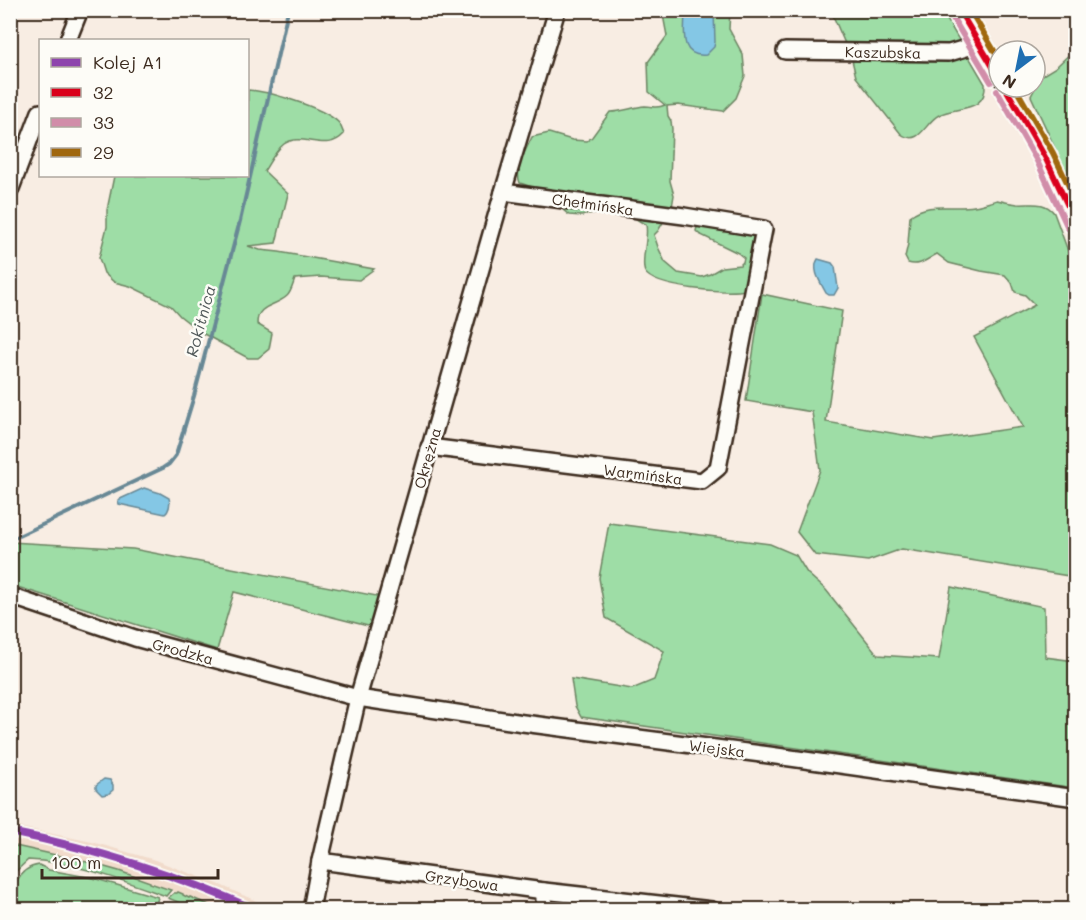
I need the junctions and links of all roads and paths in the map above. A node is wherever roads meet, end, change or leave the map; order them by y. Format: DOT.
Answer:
graph roads {
  1 [pos="80,10"];
  2 [pos="557,10"];
  3 [pos="959,10"];
  4 [pos="68,39"];
  5 [pos="978,42"];
  6 [pos="785,51"];
  7 [pos="987,57"];
  8 [pos="1012,99"];
  9 [pos="39,115"];
  10 [pos="10,191"];
  11 [pos="503,192"];
  12 [pos="1076,224"];
  13 [pos="764,229"];
  14 [pos="429,447"];
  15 [pos="10,596"];
  16 [pos="358,698"];
  17 [pos="1076,798"];
  18 [pos="320,861"];
  19 [pos="544,891"];
  20 [pos="662,907"];
  21 [pos="311,909"];
  22 [pos="544,909"];
  23 [pos="712,909"];
  1 -- 4 [label="street"];
  2 -- 11 [label="street, Okrężna"];
  3 -- 5 [label="street"];
  5 -- 6 [label="street, Kaszubska"];
  5 -- 7 [label="street"];
  8 -- 12 [label="street"];
  9 -- 10 [label="street"];
  11 -- 13 [label="street, Chełmińska"];
  11 -- 14 [label="street, Okrężna"];
  13 -- 14 [label="street, Warmińska"];
  14 -- 16 [label="street, Okrężna"];
  15 -- 16 [label="street, Grodzka"];
  16 -- 17 [label="street, Wiejska"];
  16 -- 18 [label="street, Okrężna"];
  18 -- 19 [label="street, Grzybowa"];
  18 -- 21 [label="street, Okrężna"];
  19 -- 20 [label="street, Grzybowa"];
  19 -- 22 [label="street"];
  20 -- 23 [label="street, Grzybowa"];
}
